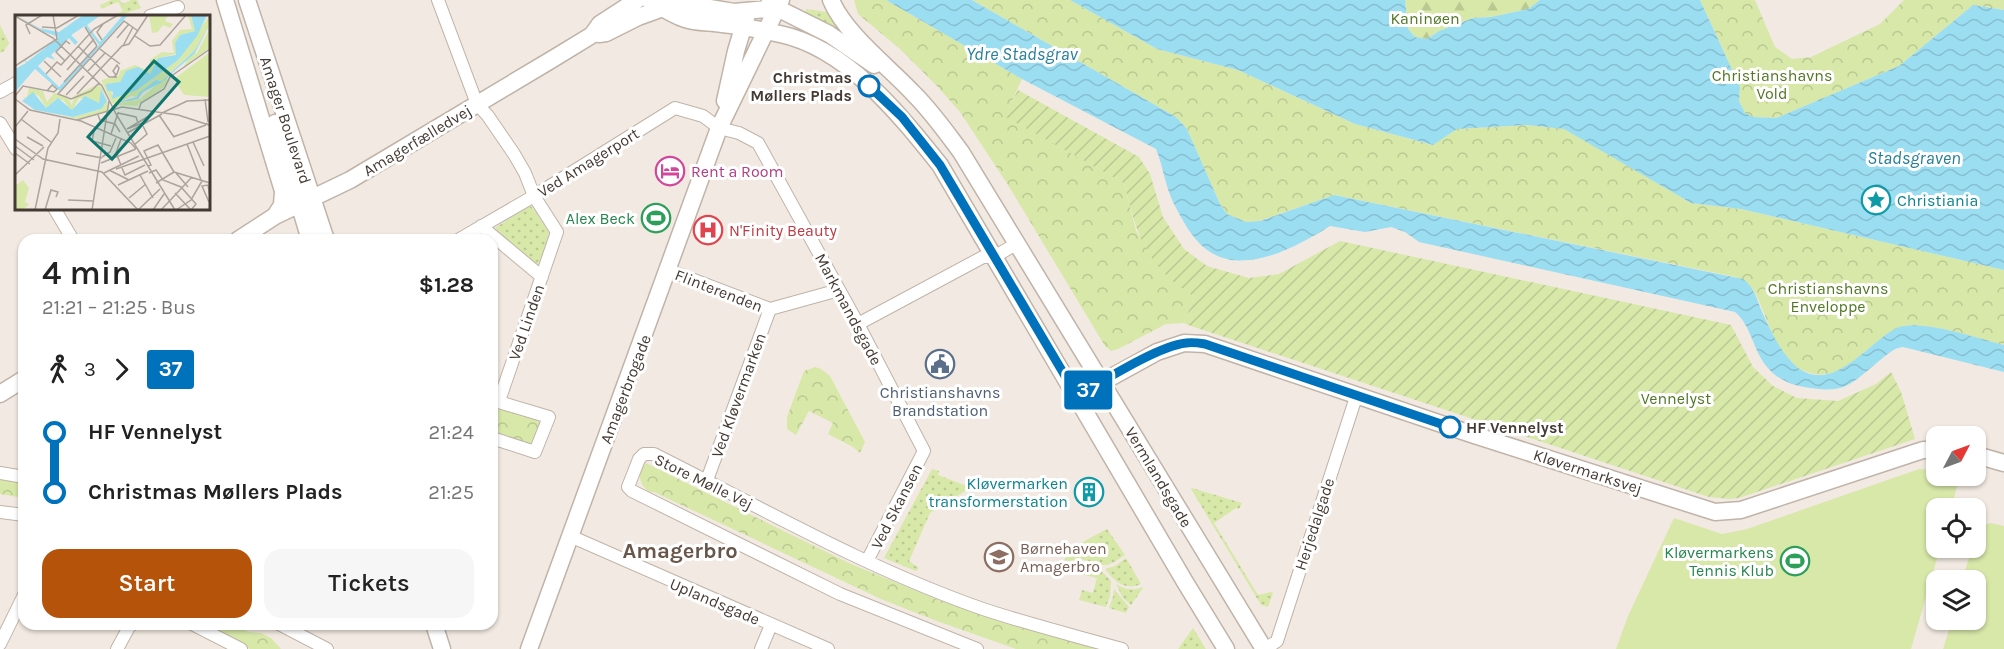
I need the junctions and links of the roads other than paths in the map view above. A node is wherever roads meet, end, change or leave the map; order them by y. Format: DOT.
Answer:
graph roads {
  1 [pos="225,0"];
  2 [pos="237,0"];
  3 [pos="247,0"];
  4 [pos="438,0"];
  5 [pos="637,0"];
  6 [pos="831,0"];
  7 [pos="656,4"];
  8 [pos="178,7"];
  9 [pos="765,10"];
  10 [pos="153,15"];
  11 [pos="592,35"];
  12 [pos="15,84"];
  13 [pos="0,92"];
  14 [pos="916,95"];
  15 [pos="477,105"];
  16 [pos="0,123"];
  17 [pos="719,128"];
  18 [pos="15,147"];
  19 [pos="534,196"];
  20 [pos="305,201"];
  21 [pos="55,210"];
  22 [pos="275,216"];
  23 [pos="481,226"];
  24 [pos="69,234"];
  25 [pos="247,234"];
  26 [pos="309,234"];
  27 [pos="323,234"];
  28 [pos="468,234"];
  29 [pos="491,234"];
  30 [pos="498,240"];
  31 [pos="1016,244"];
  32 [pos="994,257"];
  33 [pos="668,270"];
  34 [pos="542,277"];
  35 [pos="839,290"];
  36 [pos="770,309"];
  37 [pos="858,324"];
  38 [pos="1102,382"];
  39 [pos="18,383"];
  40 [pos="0,394"];
  41 [pos="1357,394"];
  42 [pos="498,396"];
  43 [pos="1077,396"];
  44 [pos="498,402"];
  45 [pos="498,440"];
  46 [pos="1926,450"];
  47 [pos="924,451"];
  48 [pos="1986,458"];
  49 [pos="2004,463"];
  50 [pos="0,473"];
  51 [pos="18,476"];
  52 [pos="707,480"];
  53 [pos="0,512"];
  54 [pos="18,515"];
  55 [pos="570,536"];
  56 [pos="867,561"];
  57 [pos="18,609"];
  58 [pos="771,625"];
  59 [pos="127,630"];
  60 [pos="204,630"];
  61 [pos="291,630"];
  62 [pos="436,630"];
  63 [pos="446,630"];
  64 [pos="1,647"];
  65 [pos="117,649"];
  66 [pos="241,649"];
  67 [pos="327,649"];
  68 [pos="442,649"];
  69 [pos="452,649"];
  70 [pos="529,649"];
  71 [pos="761,649"];
  72 [pos="828,649"];
  73 [pos="977,649"];
  74 [pos="1122,649"];
  75 [pos="1226,649"];
  76 [pos="1264,649"];
  1 -- 22 [label="street"];
  2 -- 20 [label="street, Amager Boulevard"];
  3 -- 20 [label="street, Amager Boulevard"];
  4 -- 15 [label="street, Ved Linden"];
  5 -- 11 [label="street, Amagerfælledvej"];
  6 -- 14 [label="street, Vermlandsgade"];
  7 -- 9 [label="street"];
  7 -- 11 [label="street, Amagerfælledvej"];
  8 -- 10 [label="street"];
  9 -- 14 [label="street, Vermlandsgade"];
  9 -- 17 [label="street, Amagerbrogade"];
  9 -- 32 [label="street, Vermlandsgade"];
  11 -- 15 [label="street, Amagerfælledvej"];
  12 -- 13 [label="street"];
  14 -- 31 [label="street, Vermlandsgade"];
  15 -- 19 [label="street, Ved Linden"];
  15 -- 20 [label="street, Amagerfælledvej"];
  16 -- 18 [label="street"];
  17 -- 19 [label="street, Ved Amagerport"];
  17 -- 33 [label="street, Amagerbrogade"];
  17 -- 35 [label="street, Markmandsgade"];
  19 -- 23 [label="street, Ved Amagerport"];
  19 -- 34 [label="street, Ved Linden"];
  20 -- 22 [label="street, Amagerfælledvej"];
  20 -- 26 [label="street, Amager Boulevard"];
  20 -- 27 [label="street, Amager Boulevard"];
  21 -- 24 [label="street"];
  22 -- 25 [label="street, Amagerfælledvej"];
  23 -- 28 [label="street, Ved Amagerport"];
  23 -- 29 [label="street, Ved Linden"];
  30 -- 34 [label="street, Ved Linden"];
  31 -- 32 [label="street"];
  31 -- 38 [label="street, Vermlandsgade"];
  32 -- 37 [label="street"];
  32 -- 43 [label="street, Vermlandsgade"];
  33 -- 36 [label="street, Flinterenden"];
  33 -- 55 [label="street, Amagerbrogade"];
  34 -- 42 [label="street, Ved Linden"];
  35 -- 36 [label="street, Flinterenden"];
  35 -- 37 [label="street, Markmandsgade"];
  36 -- 52 [label="street, Ved Kløvermarken"];
  37 -- 47 [label="street, Markmandsgade"];
  38 -- 41 [label="street, Kløvermarksvej"];
  38 -- 43 [label="street, Kløvermarksvej"];
  38 -- 76 [label="street, Vermlandsgade"];
  39 -- 40 [label="street"];
  41 -- 46 [label="street, Kløvermarksvej"];
  41 -- 76 [label="street, Herjedalgade"];
  43 -- 75 [label="street, Vermlandsgade"];
  44 -- 45 [label="street"];
  47 -- 56 [label="street, Ved Skansen"];
  48 -- 49 [label="street"];
  50 -- 51 [label="street"];
  52 -- 56 [label="street, Store Mølle Vej"];
  52 -- 73 [label="street, Store Mølle Vej"];
  53 -- 54 [label="street"];
  55 -- 58 [label="street, Uplandsgade"];
  55 -- 70 [label="street, Amagerbrogade"];
  56 -- 74 [label="street, Store Mølle Vej"];
  57 -- 64 [label="street"];
  58 -- 71 [label="street"];
  58 -- 72 [label="street, Uplandsgade"];
  59 -- 65 [label="street"];
  60 -- 66 [label="street"];
  61 -- 67 [label="street"];
  62 -- 68 [label="street"];
  63 -- 69 [label="street"];
}
